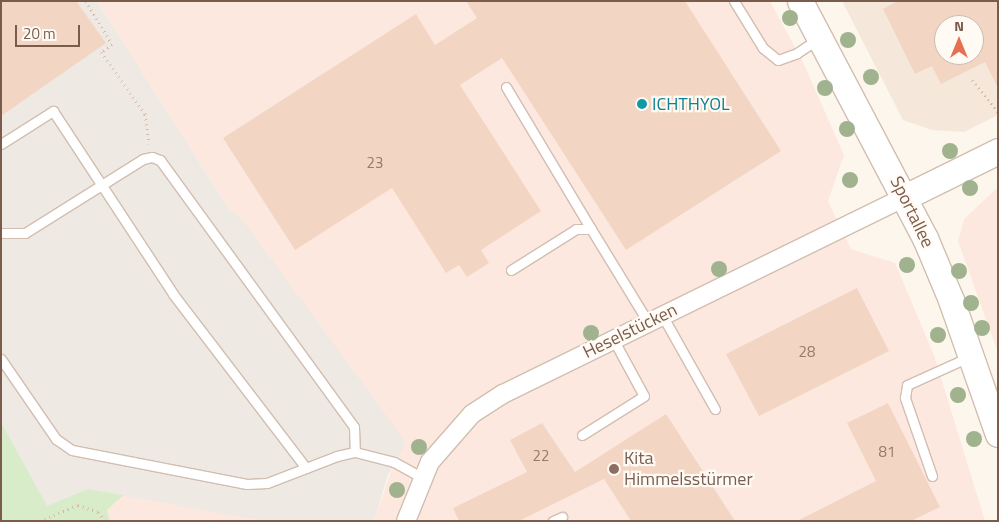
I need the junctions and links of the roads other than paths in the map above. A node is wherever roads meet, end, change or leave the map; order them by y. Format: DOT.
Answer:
graph roads {
  1 [pos="734,1"];
  2 [pos="800,1"];
  3 [pos="820,38"];
  4 [pos="506,87"];
  5 [pos="1,144"];
  6 [pos="998,151"];
  7 [pos="103,185"];
  8 [pos="905,197"];
  9 [pos="591,229"];
  10 [pos="1,233"];
  11 [pos="511,270"];
  12 [pos="655,319"];
  13 [pos="613,339"];
  14 [pos="972,356"];
  15 [pos="1,359"];
  16 [pos="714,409"];
  17 [pos="998,434"];
  18 [pos="582,435"];
  19 [pos="355,452"];
  20 [pos="306,468"];
  21 [pos="932,476"];
  22 [pos="421,477"];
  23 [pos="562,517"];
  24 [pos="406,521"];
  25 [pos="553,521"];
  1 -- 3 [label="lane"];
  2 -- 3 [label="street, Sportallee"];
  3 -- 8 [label="street, Sportallee"];
  4 -- 9 [label="lane"];
  5 -- 7 [label="lane"];
  6 -- 8 [label="street"];
  7 -- 10 [label="lane"];
  7 -- 19 [label="lane"];
  7 -- 20 [label="lane"];
  8 -- 12 [label="street, Heselstücken"];
  8 -- 14 [label="street, Sportallee"];
  9 -- 11 [label="lane"];
  9 -- 12 [label="lane"];
  12 -- 13 [label="street, Heselstücken"];
  12 -- 16 [label="lane"];
  13 -- 18 [label="lane"];
  13 -- 22 [label="street, Heselstücken"];
  14 -- 17 [label="street, Sportallee"];
  14 -- 21 [label="lane"];
  15 -- 20 [label="lane"];
  19 -- 20 [label="lane"];
  19 -- 22 [label="lane"];
  22 -- 24 [label="street, Heselstücken"];
  23 -- 25 [label="lane"];
}
